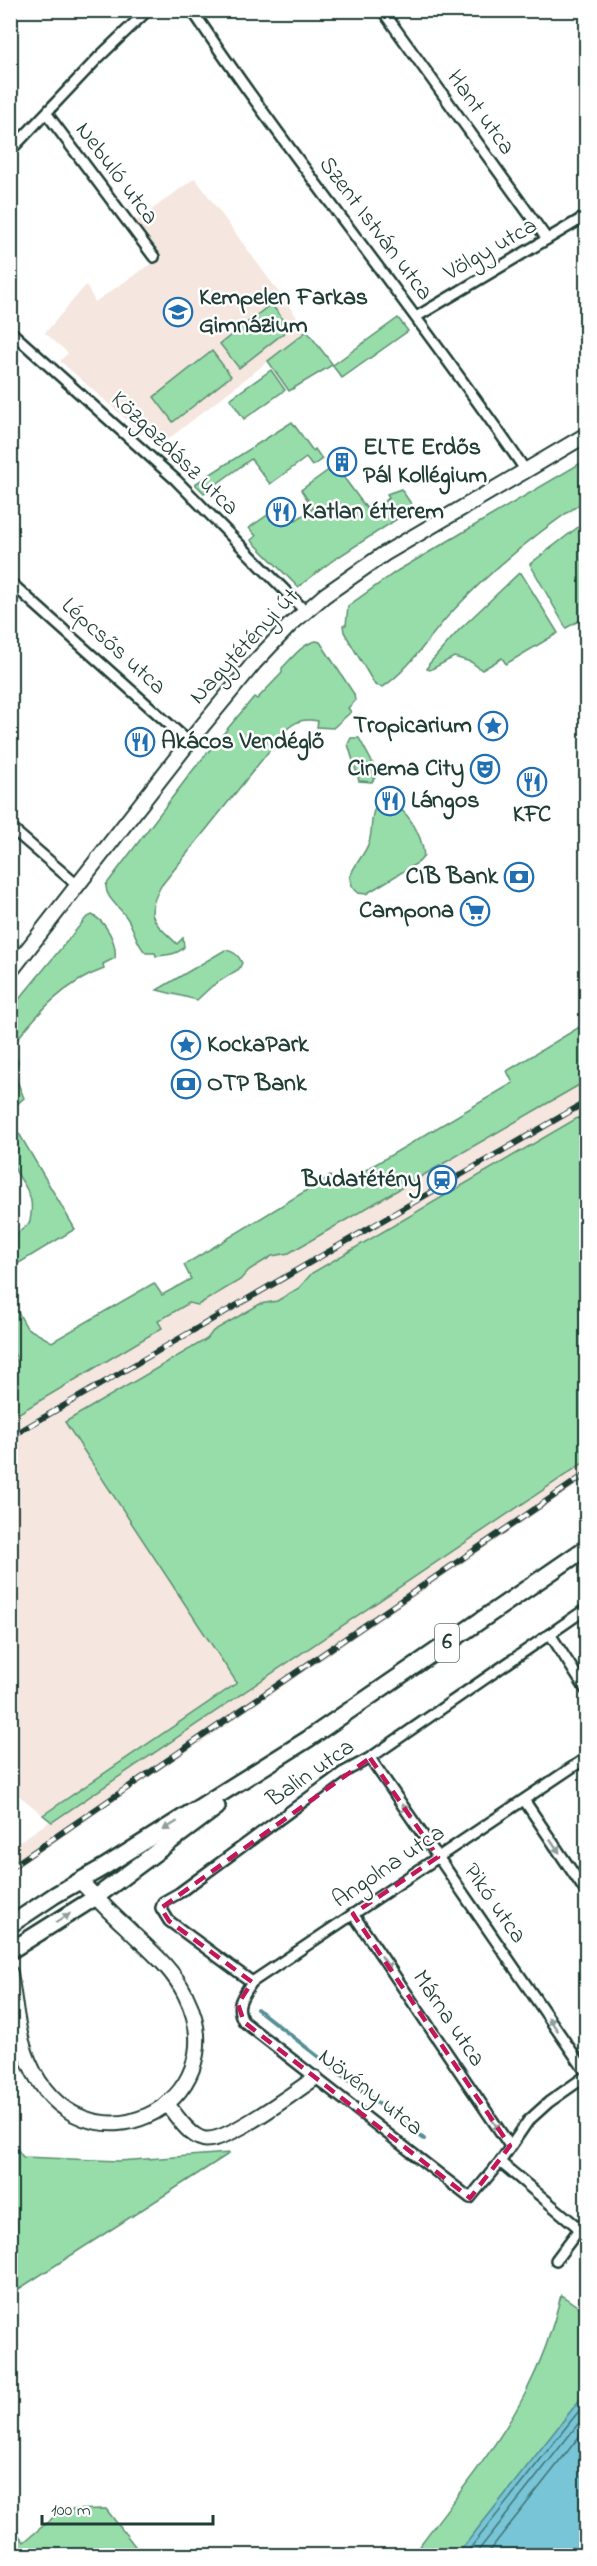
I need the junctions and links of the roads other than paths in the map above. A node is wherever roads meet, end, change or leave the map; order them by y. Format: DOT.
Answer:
graph roads {
  1 [pos="192,10"];
  2 [pos="382,10"];
  3 [pos="142,13"];
  4 [pos="46,114"];
  5 [pos="10,151"];
  6 [pos="586,216"];
  7 [pos="547,239"];
  8 [pos="154,257"];
  9 [pos="416,317"];
  10 [pos="10,331"];
  11 [pos="586,435"];
  12 [pos="526,471"];
  13 [pos="10,582"];
  14 [pos="305,611"];
  15 [pos="189,741"];
  16 [pos="10,827"];
  17 [pos="77,885"];
  18 [pos="10,972"];
  19 [pos="586,1548"];
  20 [pos="586,1609"];
  21 [pos="550,1634"];
  22 [pos="586,1690"];
  23 [pos="308,1739"];
  24 [pos="369,1758"];
  25 [pos="586,1758"];
  26 [pos="524,1800"];
  27 [pos="438,1857"];
  28 [pos="80,1881"];
  29 [pos="586,1892"];
  30 [pos="96,1897"];
  31 [pos="353,1914"];
  32 [pos="10,1925"];
  33 [pos="10,1952"];
  34 [pos="10,1973"];
  35 [pos="252,1982"];
  36 [pos="244,2022"];
  37 [pos="586,2074"];
  38 [pos="315,2078"];
  39 [pos="166,2104"];
  40 [pos="510,2146"];
  41 [pos="500,2162"];
  42 [pos="586,2220"];
  43 [pos="580,2229"];
  44 [pos="556,2260"];
  1 -- 9 [label="street, Szent István utca"];
  2 -- 7 [label="street, Hant utca"];
  3 -- 4 [label="street"];
  4 -- 5 [label="street"];
  4 -- 8 [label="street, Nebuló utca"];
  6 -- 7 [label="street, Völgy utca"];
  7 -- 9 [label="street, Völgy utca"];
  9 -- 12 [label="street, Szent István utca"];
  10 -- 14 [label="street, Közgazdász utca"];
  11 -- 12 [label="main road, Nagytétényi út"];
  12 -- 14 [label="main road, Nagytétényi út"];
  13 -- 15 [label="street, Lépcsős utca"];
  14 -- 15 [label="main road, Nagytétényi út"];
  15 -- 17 [label="main road, Nagytétényi út"];
  16 -- 17 [label="street"];
  17 -- 18 [label="main road, Nagytétényi út"];
  19 -- 23 [label="main road, 6"];
  20 -- 21 [label="street, Balin utca"];
  21 -- 22 [label="street"];
  21 -- 24 [label="street, Balin utca"];
  23 -- 28 [label="main road, 6, one-way"];
  23 -- 30 [label="main road, 6"];
  27 -- 24 [label="street, Pikó utca, one-way"];
  24 -- 35 [label="street, Balin utca"];
  25 -- 26 [label="street, Angolna utca"];
  26 -- 27 [label="street, Angolna utca"];
  26 -- 29 [label="street, one-way"];
  27 -- 31 [label="street, Angolna utca"];
  37 -- 27 [label="street, Pikó utca, one-way"];
  28 -- 30 [label="main road"];
  28 -- 32 [label="main road, 6"];
  33 -- 30 [label="main road, 6, one-way"];
  30 -- 39 [label="main road"];
  31 -- 35 [label="street, Angolna utca"];
  31 -- 40 [label="street, Márna utca, one-way"];
  34 -- 39 [label="main road"];
  35 -- 36 [label="street, Angolna utca"];
  36 -- 38 [label="street, Növény utca"];
  37 -- 40 [label="street"];
  38 -- 39 [label="main road"];
  38 -- 41 [label="street, Növény utca"];
  40 -- 41 [label="street"];
  41 -- 43 [label="street"];
  42 -- 43 [label="street"];
  43 -- 44 [label="street"];
}
